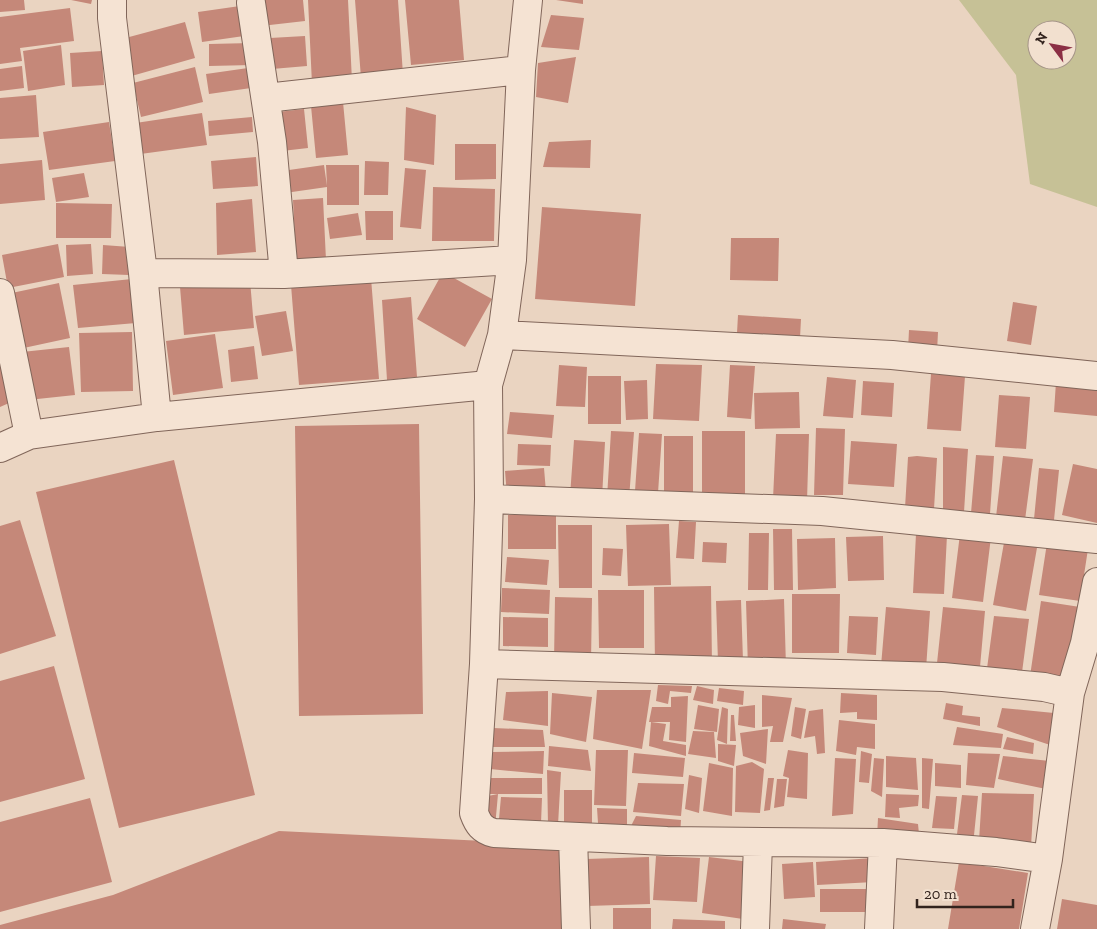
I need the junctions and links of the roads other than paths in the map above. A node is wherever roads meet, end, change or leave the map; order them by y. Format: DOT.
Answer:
graph roads {
  1 [pos="112,0"];
  2 [pos="528,0"];
  3 [pos="251,3"];
  4 [pos="521,70"];
  5 [pos="266,98"];
  6 [pos="512,260"];
  7 [pos="143,273"];
  8 [pos="284,274"];
  9 [pos="0,292"];
  10 [pos="502,335"];
  11 [pos="1097,376"];
  12 [pos="488,385"];
  13 [pos="157,417"];
  14 [pos="29,435"];
  15 [pos="0,448"];
  16 [pos="489,499"];
  17 [pos="1097,539"];
  18 [pos="1097,582"];
  19 [pos="1091,645"];
  20 [pos="484,664"];
  21 [pos="1070,692"];
  22 [pos="573,837"];
  23 [pos="758,843"];
  24 [pos="883,843"];
  25 [pos="1048,859"];
  26 [pos="576,929"];
  27 [pos="755,929"];
  28 [pos="879,929"];
  29 [pos="1035,929"];
  1 -- 7 [label="street"];
  2 -- 4 [label="street"];
  3 -- 5 [label="street"];
  4 -- 5 [label="street"];
  4 -- 6 [label="street"];
  5 -- 8 [label="street"];
  6 -- 8 [label="street"];
  6 -- 10 [label="street"];
  7 -- 8 [label="street"];
  7 -- 13 [label="street"];
  9 -- 14 [label="street"];
  10 -- 11 [label="street"];
  10 -- 12 [label="street"];
  12 -- 13 [label="street"];
  12 -- 16 [label="street"];
  13 -- 14 [label="street"];
  14 -- 15 [label="street"];
  16 -- 17 [label="street"];
  16 -- 20 [label="street"];
  18 -- 19 [label="street"];
  19 -- 21 [label="street"];
  20 -- 21 [label="street"];
  20 -- 22 [label="street"];
  21 -- 25 [label="street"];
  22 -- 23 [label="street"];
  22 -- 26 [label="street"];
  23 -- 24 [label="street"];
  23 -- 27 [label="street"];
  24 -- 25 [label="street"];
  24 -- 28 [label="street"];
  25 -- 29 [label="street"];
}
